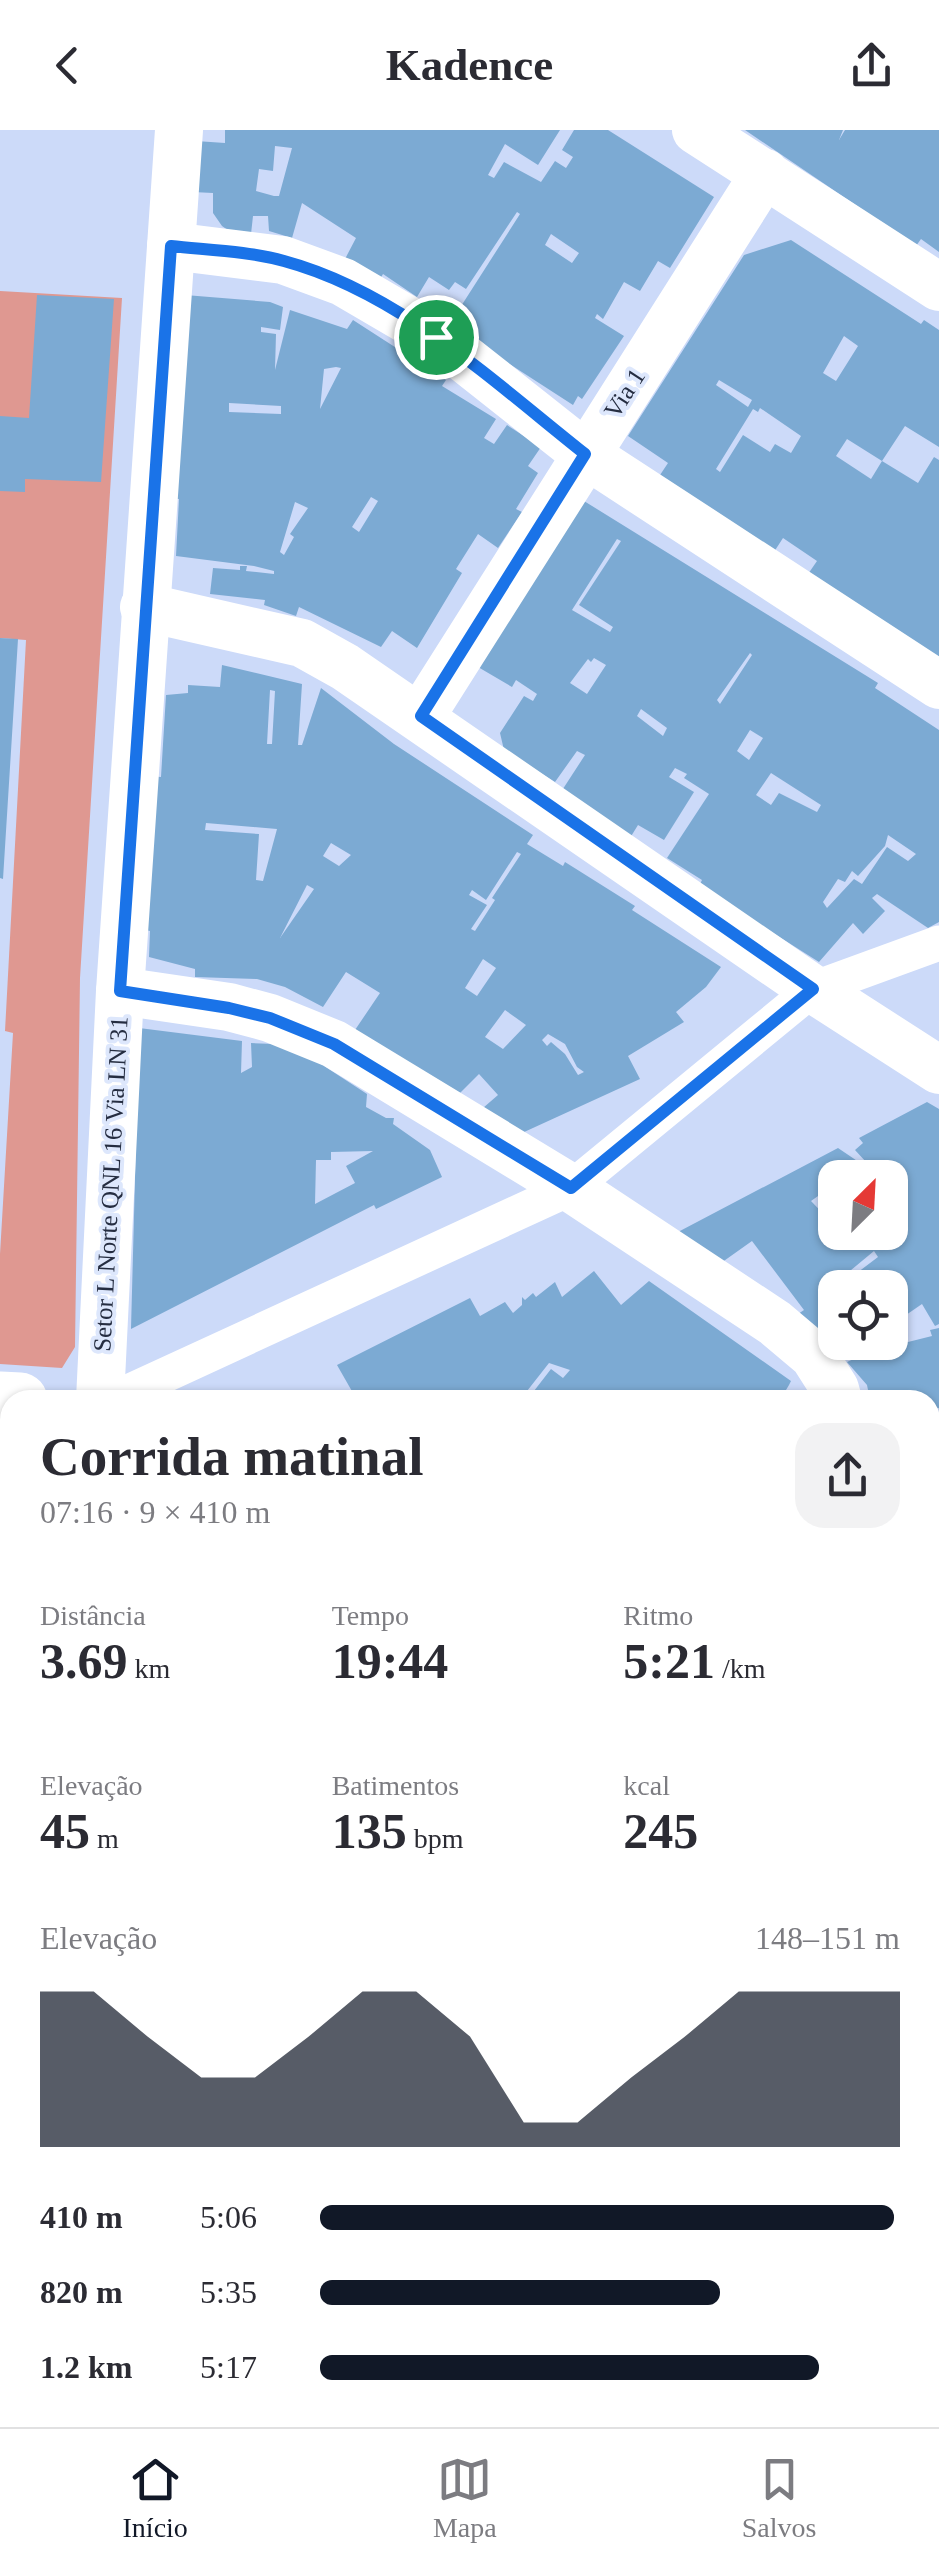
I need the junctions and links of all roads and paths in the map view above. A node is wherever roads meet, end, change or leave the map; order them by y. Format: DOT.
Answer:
graph roads {
  1 [pos="179,130"];
  2 [pos="696,130"];
  3 [pos="765,174"];
  4 [pos="171,246"];
  5 [pos="939,288"];
  6 [pos="585,454"];
  7 [pos="144,607"];
  8 [pos="939,685"];
  9 [pos="421,716"];
  10 [pos="939,943"];
  11 [pos="813,989"];
  12 [pos="120,991"];
  13 [pos="939,1070"];
  14 [pos="571,1188"];
  15 [pos="100,1390"];
  16 [pos="133,1390"];
  17 [pos="836,1390"];
  1 -- 4 [label="street, Setor L Norte QNL 16 Via LN 31"];
  2 -- 3 [label="street"];
  3 -- 5 [label="street"];
  3 -- 6 [label="street, Via 1"];
  4 -- 6 [label="street"];
  4 -- 7 [label="street, Setor L Norte QNL 16 Via LN 31"];
  6 -- 8 [label="street"];
  6 -- 9 [label="street, Via 1"];
  7 -- 9 [label="street"];
  7 -- 12 [label="street, Setor L Norte QNL 16 Via LN 31"];
  9 -- 11 [label="street"];
  10 -- 11 [label="street"];
  11 -- 13 [label="street"];
  11 -- 14 [label="street"];
  12 -- 14 [label="street"];
  12 -- 15 [label="street, Setor L Norte QNL 16 Via LN 31"];
  14 -- 16 [label="street"];
  14 -- 17 [label="street"];
}
